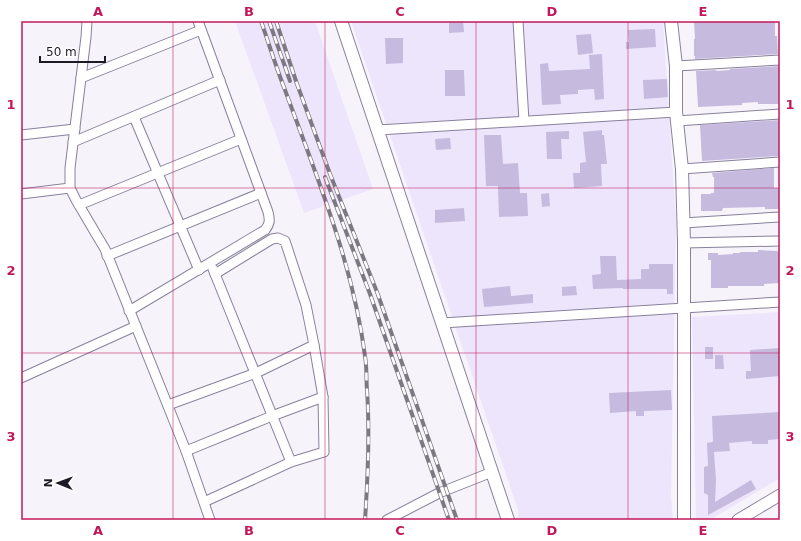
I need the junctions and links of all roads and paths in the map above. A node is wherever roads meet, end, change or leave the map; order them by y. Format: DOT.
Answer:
graph roads {
  1 [pos="87,21"];
  2 [pos="341,21"];
  3 [pos="518,21"];
  4 [pos="671,21"];
  5 [pos="200,25"];
  6 [pos="780,60"];
  7 [pos="676,66"];
  8 [pos="81,78"];
  9 [pos="220,80"];
  10 [pos="780,114"];
  11 [pos="677,116"];
  12 [pos="134,117"];
  13 [pos="524,121"];
  14 [pos="74,129"];
  15 [pos="378,130"];
  16 [pos="21,135"];
  17 [pos="241,139"];
  18 [pos="73,142"];
  19 [pos="780,162"];
  20 [pos="682,169"];
  21 [pos="158,173"];
  22 [pos="70,188"];
  23 [pos="261,193"];
  24 [pos="21,194"];
  25 [pos="79,205"];
  26 [pos="780,217"];
  27 [pos="683,223"];
  28 [pos="180,226"];
  29 [pos="780,241"];
  30 [pos="684,243"];
  31 [pos="108,256"];
  32 [pos="211,263"];
  33 [pos="199,270"];
  34 [pos="215,274"];
  35 [pos="780,302"];
  36 [pos="684,308"];
  37 [pos="130,310"];
  38 [pos="442,323"];
  39 [pos="136,326"];
  40 [pos="314,345"];
  41 [pos="256,373"];
  42 [pos="21,378"];
  43 [pos="323,397"];
  44 [pos="168,405"];
  45 [pos="272,416"];
  46 [pos="186,450"];
  47 [pos="291,462"];
  48 [pos="492,472"];
  49 [pos="780,495"];
  50 [pos="204,502"];
  51 [pos="389,519"];
  52 [pos="210,520"];
  53 [pos="508,520"];
  54 [pos="684,520"];
  55 [pos="738,520"];
  1 -- 8 [label="street"];
  2 -- 15 [label="main road"];
  3 -- 13 [label="street"];
  4 -- 7 [label="main road"];
  5 -- 8 [label="street"];
  5 -- 9 [label="street"];
  6 -- 7 [label="street"];
  7 -- 11 [label="main road"];
  8 -- 14 [label="street"];
  9 -- 12 [label="street"];
  9 -- 17 [label="street"];
  10 -- 11 [label="street"];
  11 -- 13 [label="street"];
  11 -- 20 [label="main road"];
  12 -- 18 [label="street"];
  12 -- 21 [label="street"];
  13 -- 15 [label="street"];
  14 -- 16 [label="street"];
  14 -- 18 [label="street"];
  15 -- 38 [label="main road"];
  17 -- 21 [label="street"];
  17 -- 23 [label="street"];
  18 -- 22 [label="street"];
  19 -- 20 [label="street"];
  20 -- 27 [label="main road"];
  21 -- 25 [label="street"];
  21 -- 28 [label="street"];
  22 -- 24 [label="street"];
  22 -- 25 [label="street"];
  23 -- 28 [label="street"];
  23 -- 32 [label="street"];
  25 -- 31 [label="street"];
  26 -- 27 [label="street"];
  27 -- 30 [label="main road"];
  28 -- 31 [label="street"];
  28 -- 33 [label="street"];
  29 -- 30 [label="street"];
  30 -- 36 [label="main road"];
  31 -- 37 [label="street"];
  32 -- 33 [label="street"];
  32 -- 34 [label="street"];
  33 -- 37 [label="street"];
  34 -- 40 [label="street"];
  34 -- 41 [label="street"];
  35 -- 36 [label="street"];
  36 -- 38 [label="street"];
  36 -- 54 [label="main road"];
  37 -- 39 [label="street"];
  38 -- 48 [label="main road"];
  39 -- 42 [label="street"];
  39 -- 44 [label="street"];
  40 -- 41 [label="street"];
  40 -- 43 [label="street"];
  41 -- 44 [label="street"];
  41 -- 45 [label="street"];
  43 -- 45 [label="street"];
  43 -- 47 [label="street"];
  44 -- 46 [label="street"];
  45 -- 46 [label="street"];
  45 -- 47 [label="street"];
  46 -- 50 [label="street"];
  47 -- 50 [label="street"];
  48 -- 51 [label="street"];
  48 -- 53 [label="main road"];
  49 -- 55 [label="street"];
  50 -- 52 [label="street"];
}
